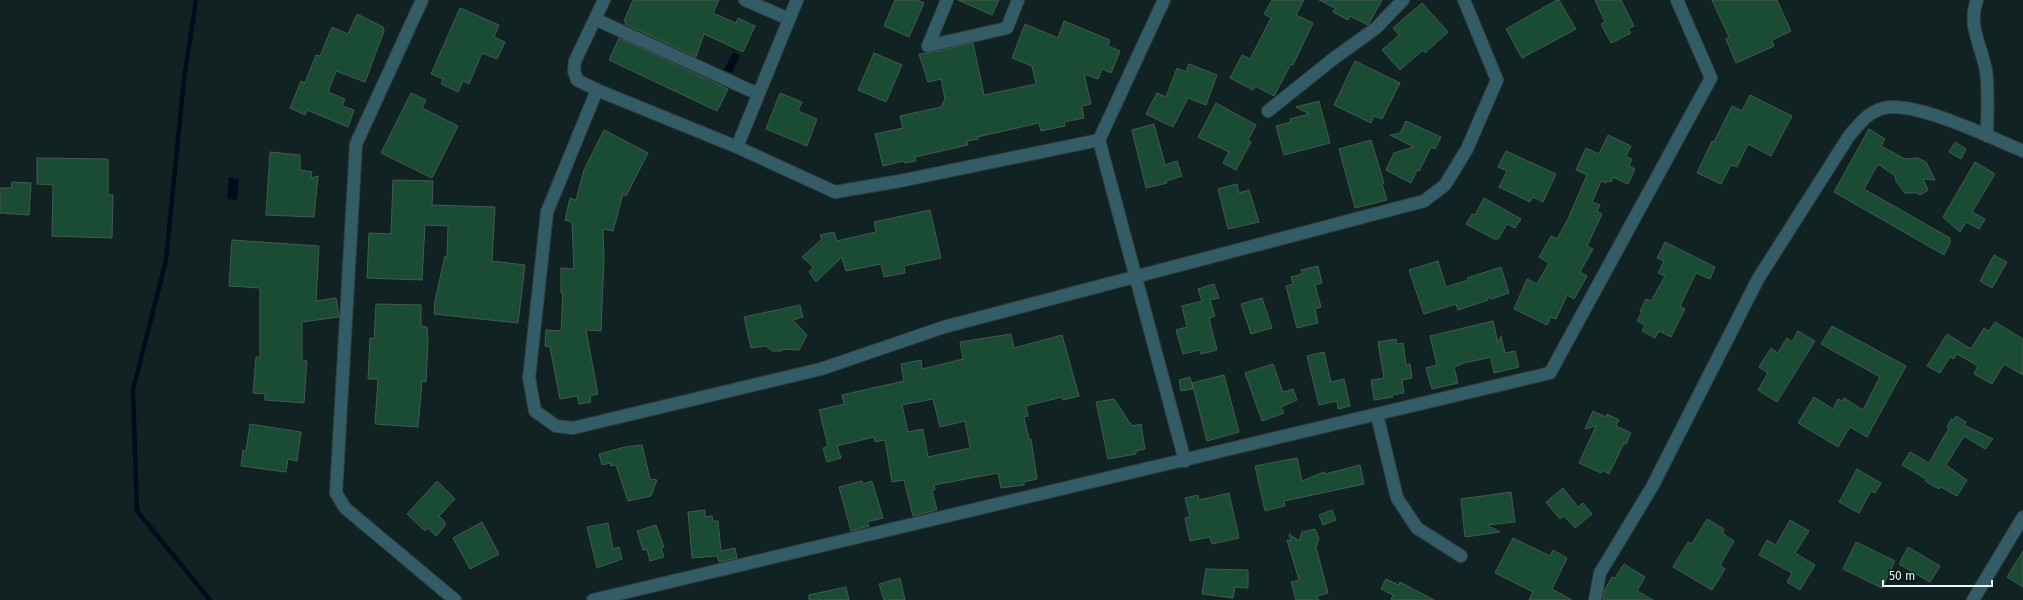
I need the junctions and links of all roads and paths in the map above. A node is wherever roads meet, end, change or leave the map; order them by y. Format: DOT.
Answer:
graph roads {
  1 [pos="422,0"];
  2 [pos="604,0"];
  3 [pos="745,0"];
  4 [pos="797,0"];
  5 [pos="947,0"];
  6 [pos="1018,0"];
  7 [pos="1164,0"];
  8 [pos="1403,0"];
  9 [pos="1464,0"];
  10 [pos="1677,0"];
  11 [pos="1977,0"];
  12 [pos="595,19"];
  13 [pos="789,19"];
  14 [pos="597,90"];
  15 [pos="758,94"];
  16 [pos="1268,111"];
  17 [pos="1988,136"];
  18 [pos="1099,140"];
  19 [pos="737,147"];
  20 [pos="2023,151"];
  21 [pos="1135,276"];
  22 [pos="1377,415"];
  23 [pos="1185,460"];
  24 [pos="2023,517"];
  25 [pos="1461,556"];
  26 [pos="455,600"];
  27 [pos="593,600"];
  28 [pos="1594,600"];
  29 [pos="1973,600"];
  1 -- 26 [label="street"];
  2 -- 12 [label="street"];
  3 -- 13 [label="street"];
  4 -- 13 [label="street"];
  5 -- 6 [label="street"];
  7 -- 18 [label="street"];
  8 -- 16 [label="street"];
  9 -- 21 [label="street"];
  10 -- 22 [label="street"];
  11 -- 17 [label="street"];
  12 -- 14 [label="street"];
  12 -- 15 [label="street"];
  13 -- 15 [label="street"];
  14 -- 19 [label="street"];
  14 -- 21 [label="street"];
  15 -- 19 [label="street"];
  17 -- 20 [label="street"];
  17 -- 28 [label="street"];
  18 -- 19 [label="street"];
  18 -- 21 [label="street"];
  21 -- 23 [label="street"];
  22 -- 23 [label="street"];
  22 -- 25 [label="street"];
  23 -- 27 [label="street"];
  24 -- 29 [label="street"];
}
